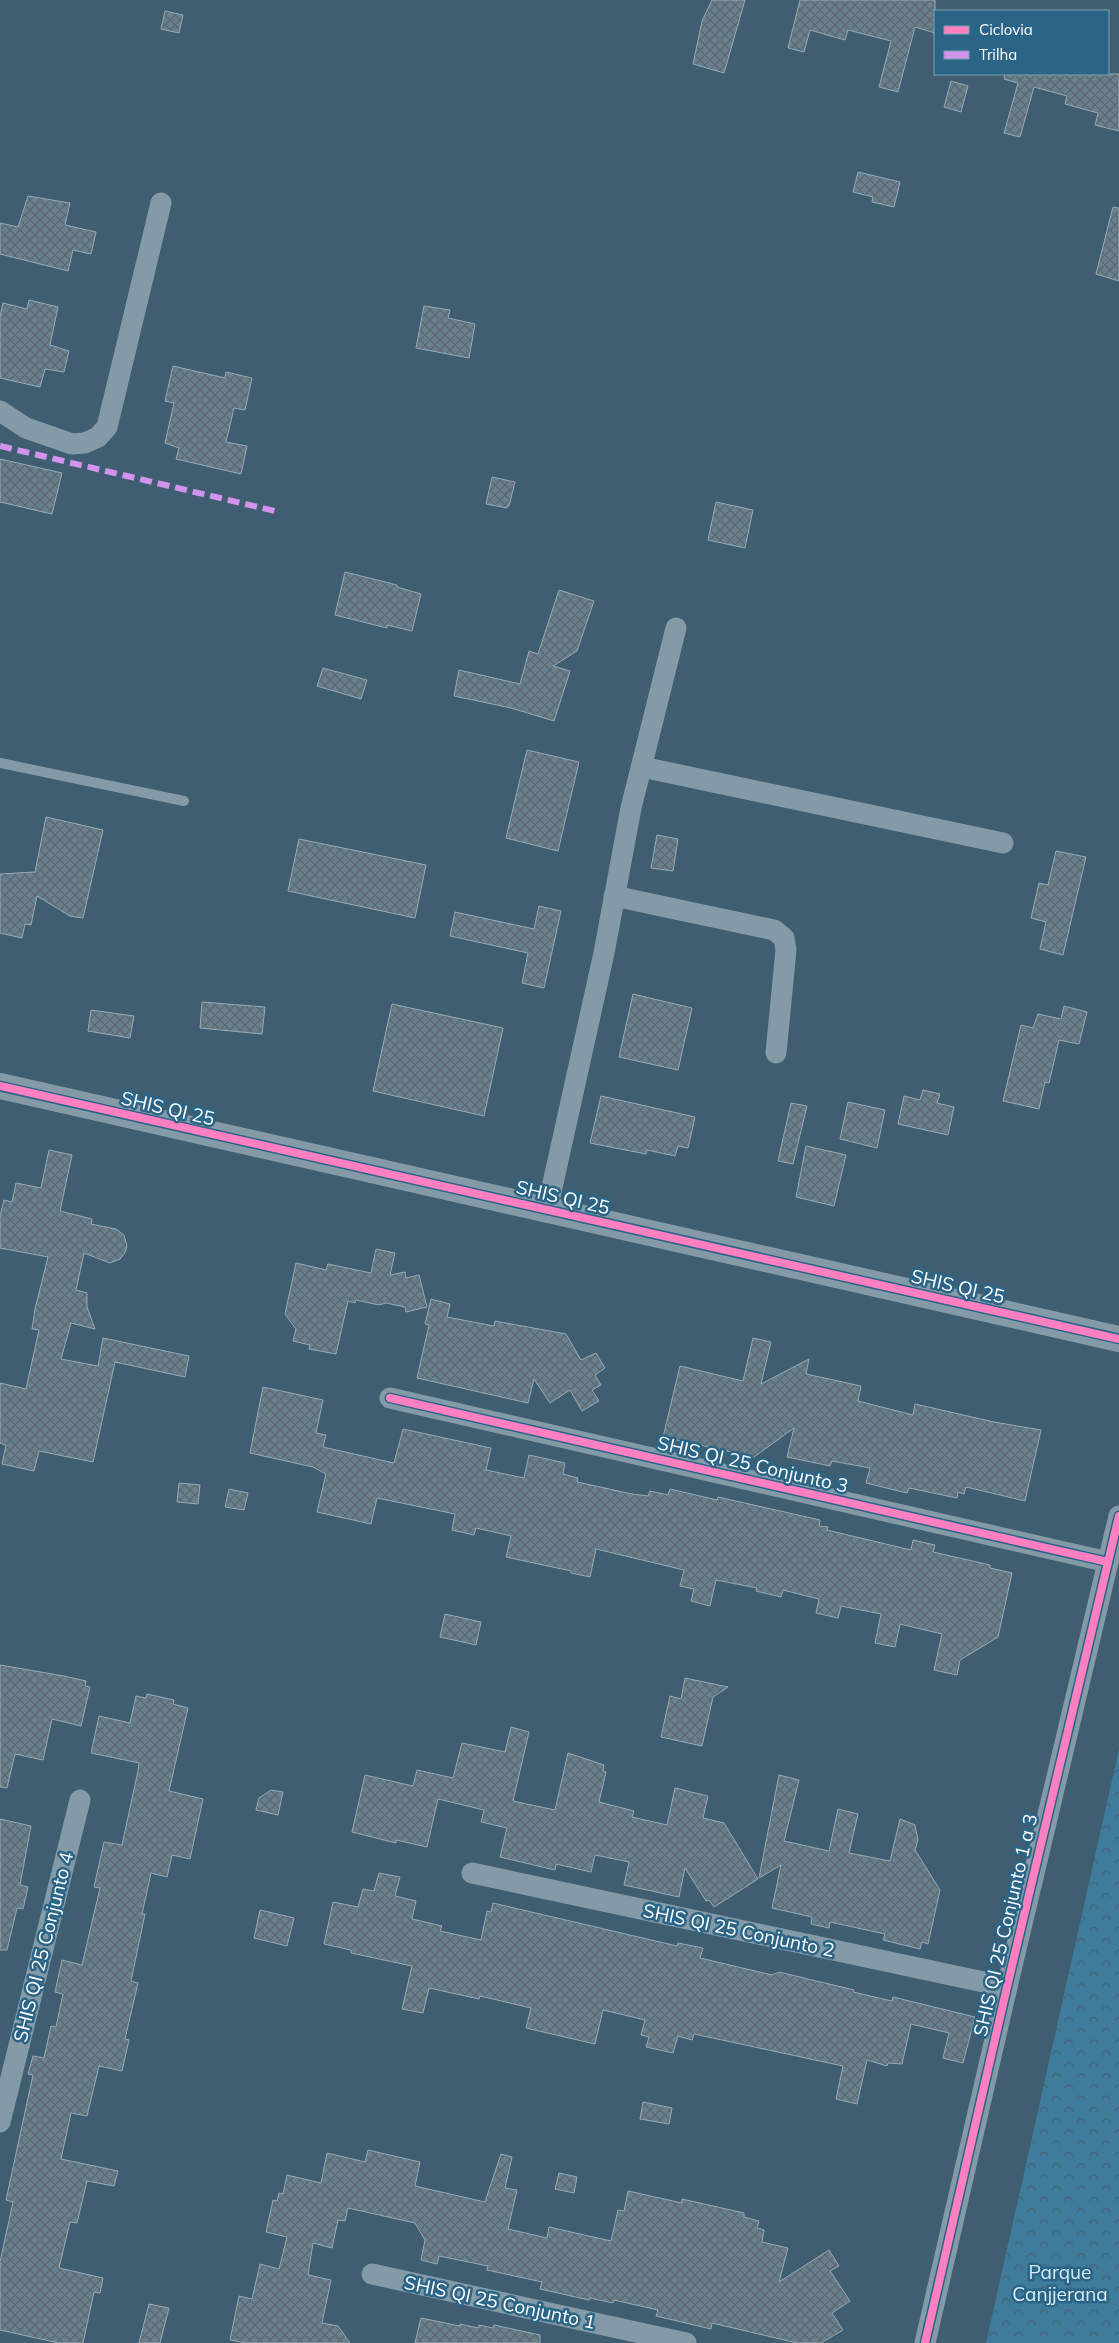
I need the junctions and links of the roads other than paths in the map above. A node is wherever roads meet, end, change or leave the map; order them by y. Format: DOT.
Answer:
graph roads {
  1 [pos="161,202"];
  2 [pos="0,411"];
  3 [pos="676,628"];
  4 [pos="0,763"];
  5 [pos="642,767"];
  6 [pos="184,801"];
  7 [pos="1002,843"];
  8 [pos="614,896"];
  9 [pos="776,1053"];
  10 [pos="0,1086"];
  11 [pos="547,1210"];
  12 [pos="1119,1340"];
  13 [pos="390,1398"];
  14 [pos="1119,1516"];
  15 [pos="1108,1562"];
  16 [pos="80,1800"];
  17 [pos="472,1873"];
  18 [pos="1006,1987"];
  19 [pos="0,2122"];
  20 [pos="372,2274"];
  21 [pos="686,2343"];
  22 [pos="925,2343"];
  1 -- 2 [label="street"];
  3 -- 5 [label="street"];
  4 -- 6 [label="lane"];
  5 -- 7 [label="street"];
  5 -- 8 [label="street"];
  8 -- 9 [label="street"];
  8 -- 11 [label="street"];
  10 -- 11 [label="street, SHIS QI 25"];
  11 -- 12 [label="street, SHIS QI 25"];
  13 -- 15 [label="street, SHIS QI 25 Conjunto 3"];
  14 -- 15 [label="street, SHIS QI 25 Conjunto 1 a 3"];
  15 -- 18 [label="street, SHIS QI 25 Conjunto 1 a 3"];
  16 -- 19 [label="street, SHIS QI 25 Conjunto 4"];
  17 -- 18 [label="street, SHIS QI 25 Conjunto 2"];
  18 -- 22 [label="street, SHIS QI 25 Conjunto 1 a 3"];
  20 -- 21 [label="street, SHIS QI 25 Conjunto 1"];
}
